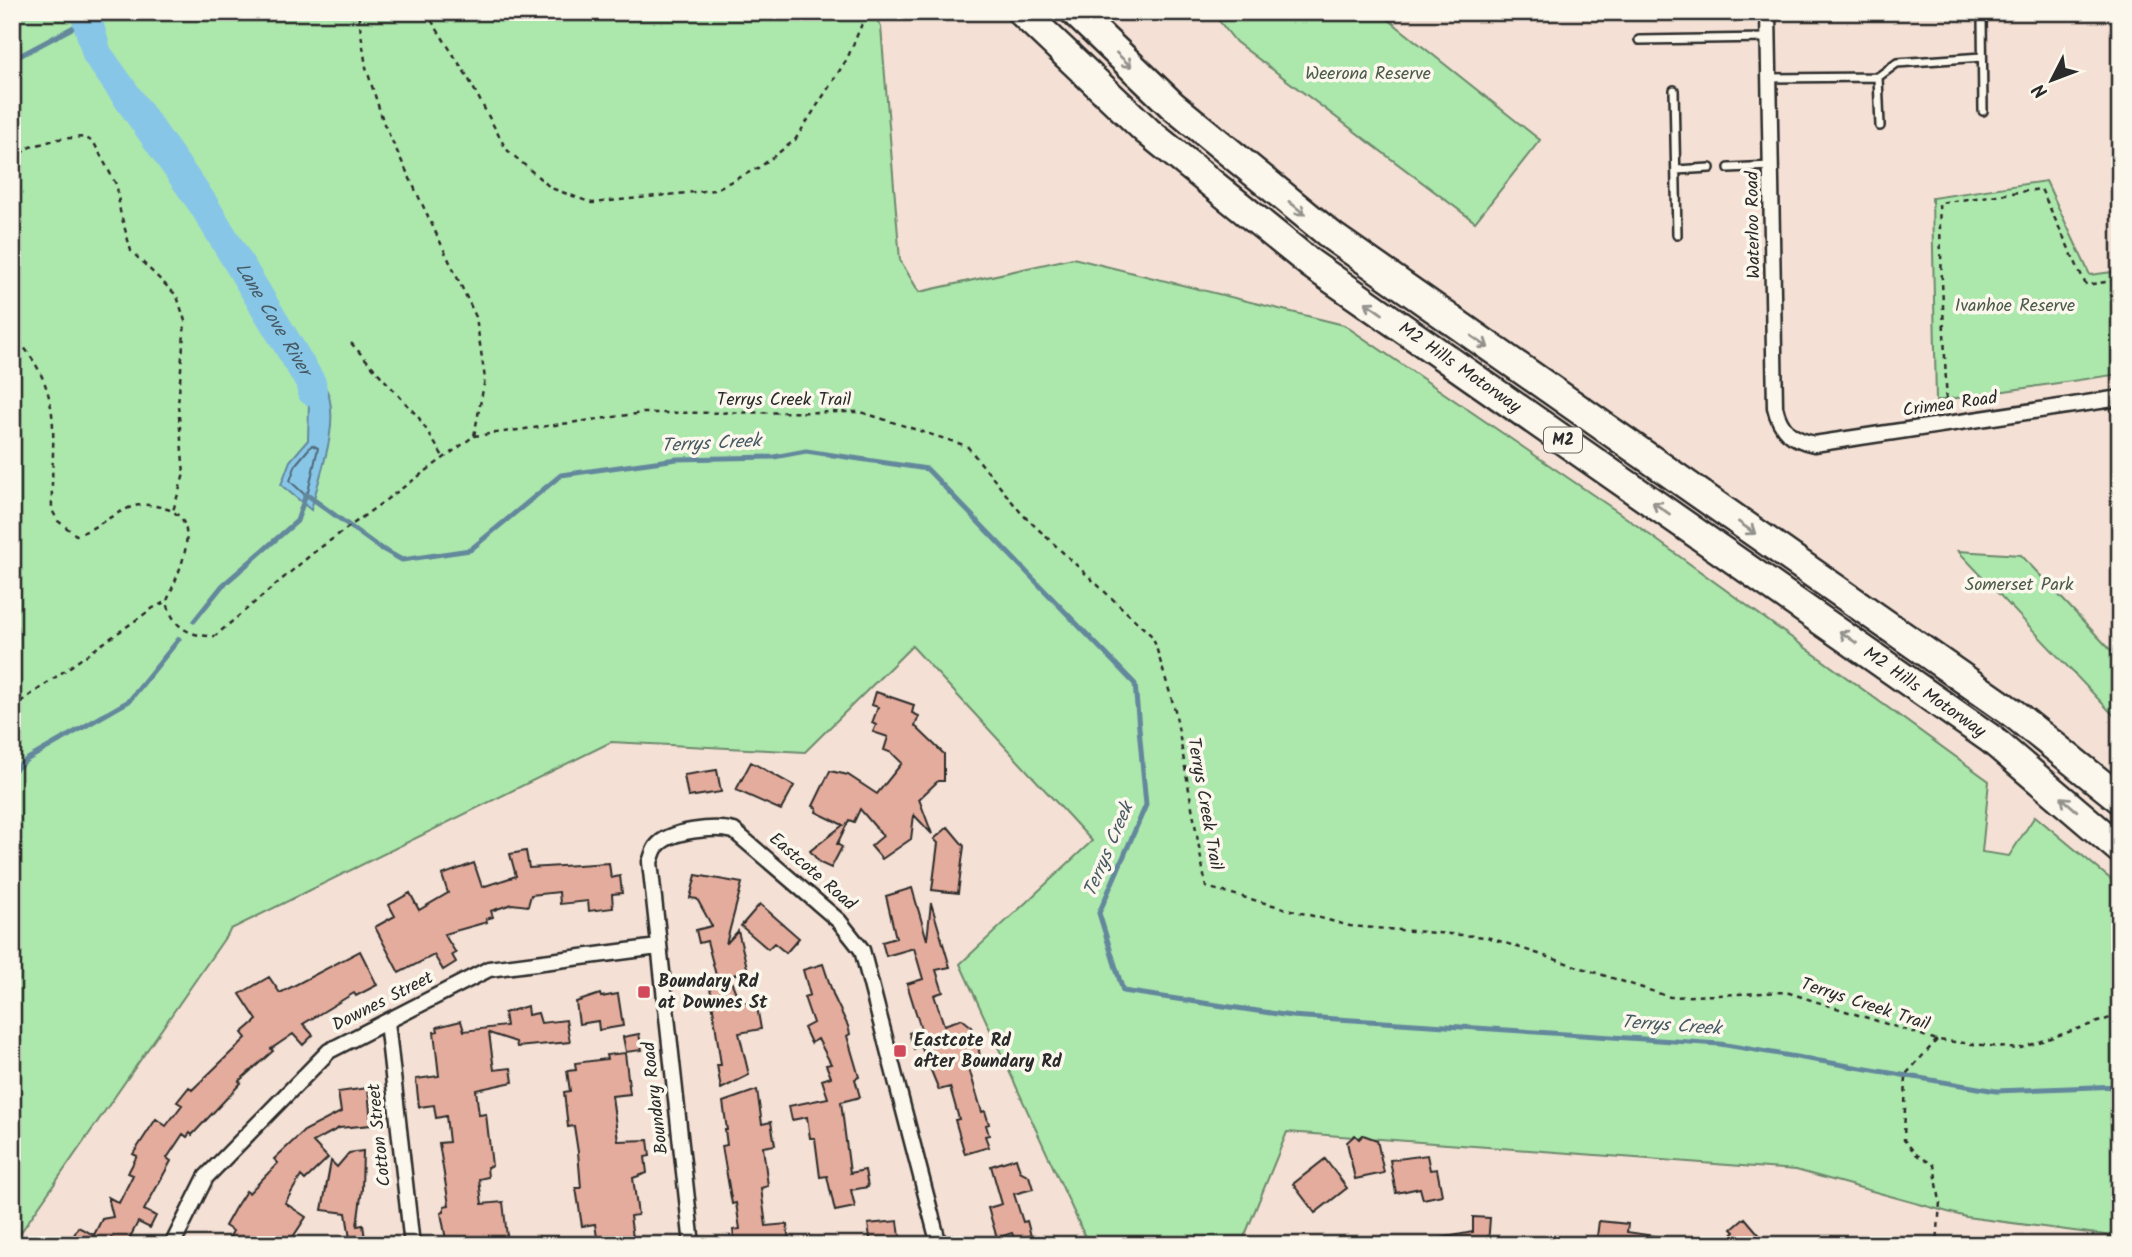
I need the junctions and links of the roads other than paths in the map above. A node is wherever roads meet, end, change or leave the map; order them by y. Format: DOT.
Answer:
graph roads {
  1 [pos="1021,12"];
  2 [pos="1075,12"];
  3 [pos="1768,12"];
  4 [pos="1982,16"];
  5 [pos="1768,38"];
  6 [pos="1639,40"];
  7 [pos="1982,57"];
  8 [pos="1878,77"];
  9 [pos="1770,78"];
  10 [pos="1674,90"];
  11 [pos="1983,111"];
  12 [pos="1880,126"];
  13 [pos="1772,166"];
  14 [pos="1710,168"];
  15 [pos="1730,168"];
  16 [pos="1676,170"];
  17 [pos="1677,235"];
  18 [pos="2120,398"];
  19 [pos="1787,434"];
  20 [pos="2120,799"];
  21 [pos="2120,849"];
  22 [pos="650,862"];
  23 [pos="658,947"];
  24 [pos="387,1021"];
  25 [pos="172,1245"];
  26 [pos="412,1245"];
  27 [pos="692,1245"];
  28 [pos="939,1245"];
  21 -- 1 [label="highway, M2 Hills Motorway / M2, one-way"];
  2 -- 20 [label="highway, M2 Hills Motorway / M2, one-way"];
  3 -- 5 [label="street, Waterloo Road"];
  4 -- 7 [label="lane"];
  5 -- 6 [label="lane"];
  5 -- 9 [label="street, Waterloo Road"];
  7 -- 8 [label="lane"];
  7 -- 11 [label="lane"];
  8 -- 9 [label="lane"];
  8 -- 12 [label="lane"];
  9 -- 13 [label="street, Waterloo Road"];
  10 -- 16 [label="lane"];
  13 -- 15 [label="lane"];
  13 -- 19 [label="street, Waterloo Road"];
  14 -- 16 [label="lane"];
  16 -- 17 [label="lane"];
  18 -- 19 [label="street, Crimea Road"];
  22 -- 23 [label="street, Boundary Road"];
  22 -- 28 [label="street, Eastcote Road"];
  23 -- 24 [label="street, Downes Street"];
  23 -- 27 [label="street, Boundary Road"];
  24 -- 25 [label="street, Downes Street"];
  24 -- 26 [label="street, Cotton Street"];
}
